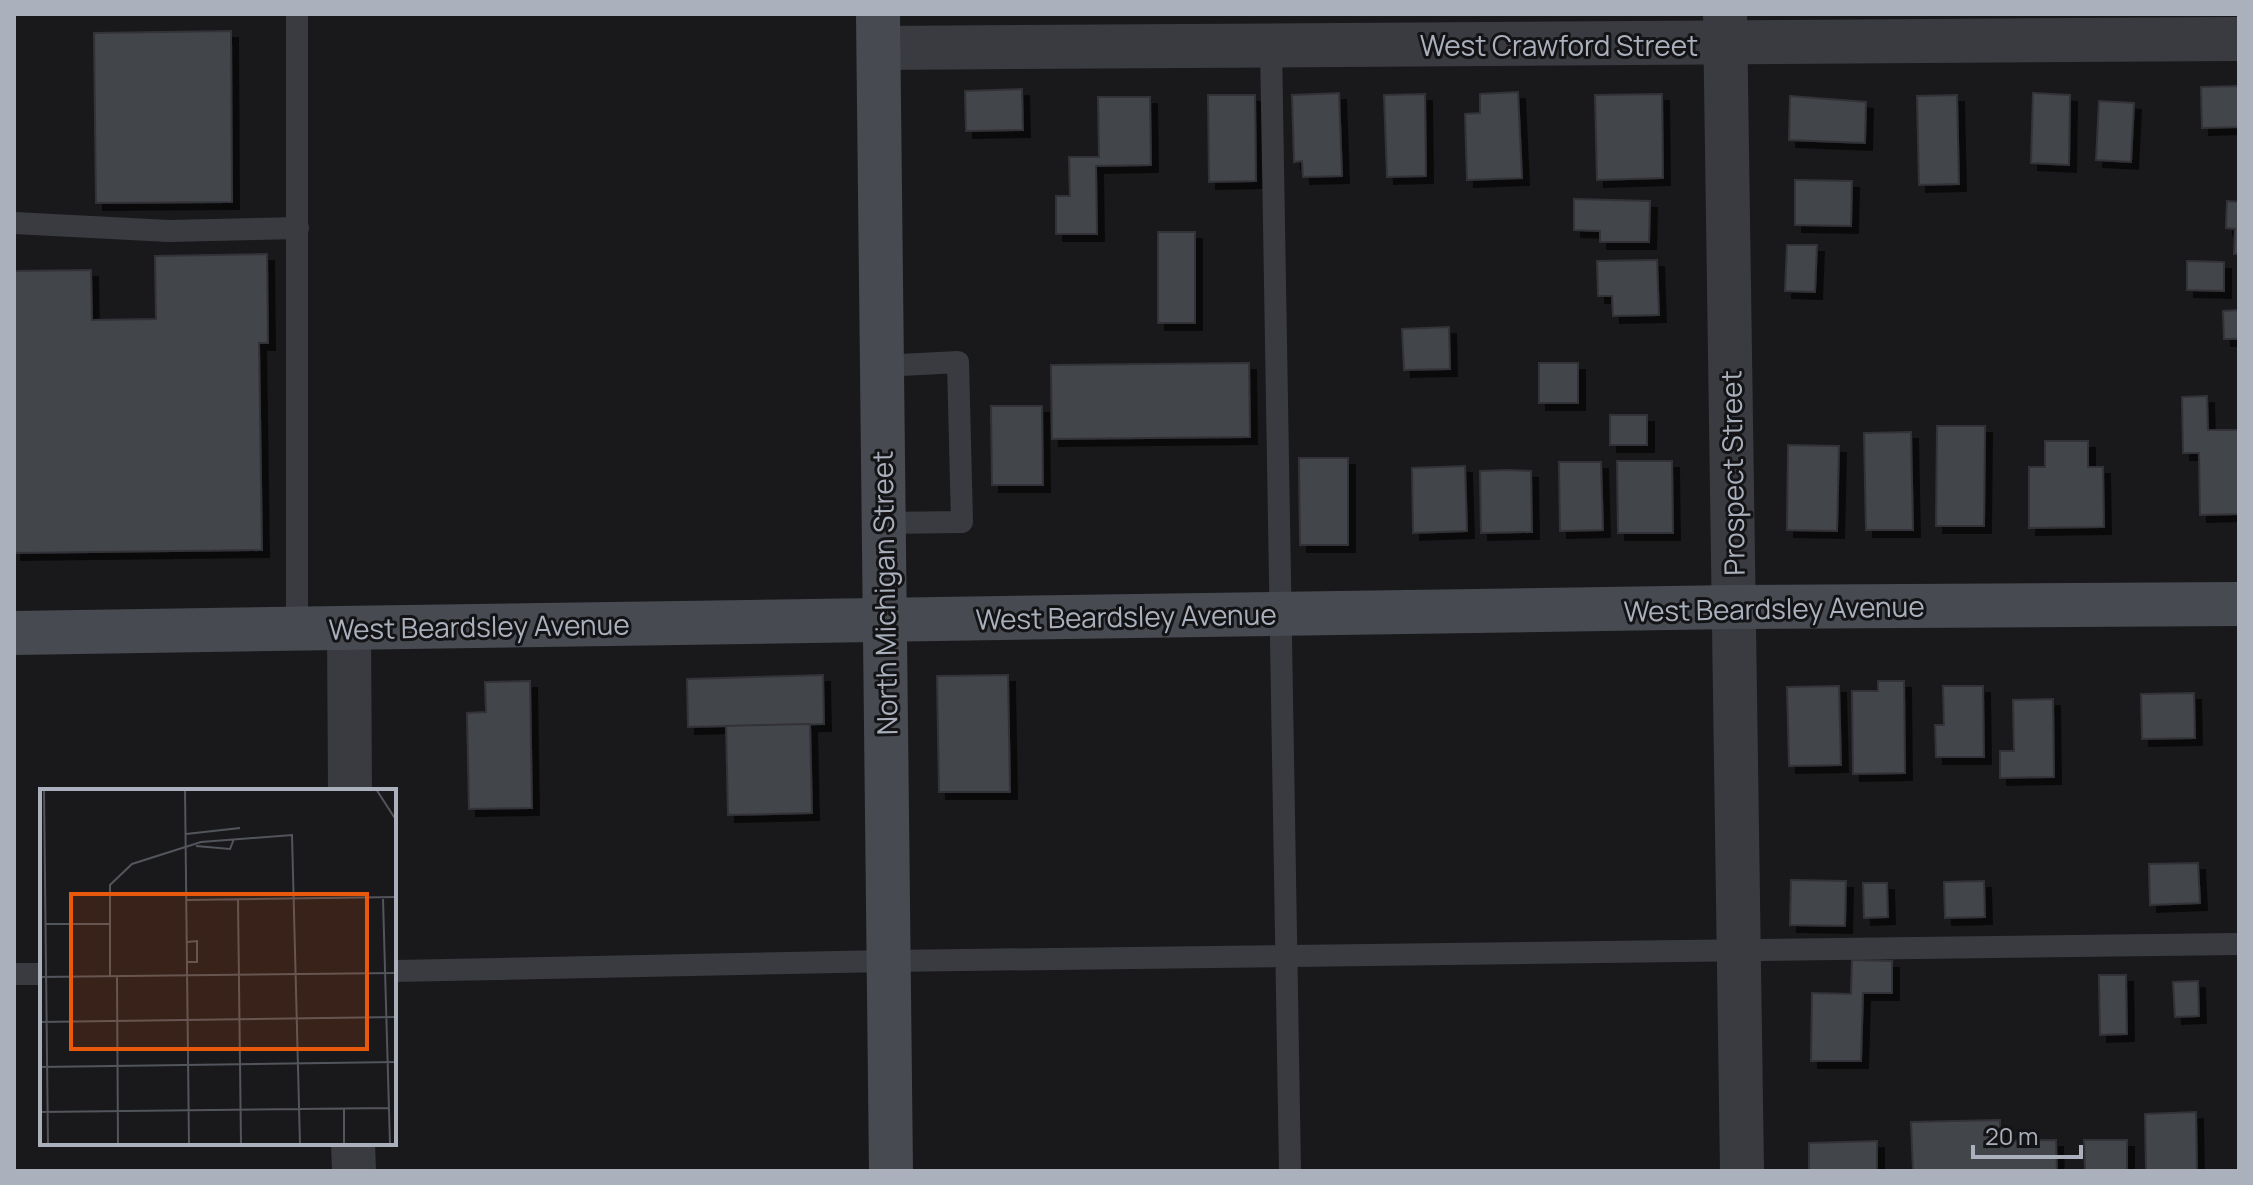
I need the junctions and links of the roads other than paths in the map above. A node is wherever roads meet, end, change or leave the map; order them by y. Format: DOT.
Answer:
graph roads {
  1 [pos="297,14"];
  2 [pos="1726,29"];
  3 [pos="879,31"];
  4 [pos="2239,39"];
  5 [pos="1271,47"];
  6 [pos="14,223"];
  7 [pos="298,228"];
  8 [pos="882,366"];
  9 [pos="884,523"];
  10 [pos="2239,604"];
  11 [pos="1734,607"];
  12 [pos="1283,614"];
  13 [pos="885,620"];
  14 [pos="349,628"];
  15 [pos="297,629"];
  16 [pos="14,633"];
  17 [pos="350,789"];
  18 [pos="2239,944"];
  19 [pos="1739,952"];
  20 [pos="1288,957"];
  21 [pos="888,961"];
  22 [pos="396,971"];
  23 [pos="14,974"];
  24 [pos="40,974"];
  25 [pos="353,1145"];
  26 [pos="354,1171"];
  27 [pos="891,1171"];
  28 [pos="1290,1171"];
  29 [pos="1742,1171"];
  1 -- 7 [label="lane"];
  2 -- 4 [label="street, West Crawford Street"];
  2 -- 5 [label="street, West Crawford Street"];
  2 -- 11 [label="street, Prospect Street"];
  3 -- 5 [label="street, West Crawford Street"];
  3 -- 8 [label="main road, North Michigan Street"];
  5 -- 12 [label="lane"];
  6 -- 7 [label="lane"];
  7 -- 15 [label="lane"];
  8 -- 9 [label="main road, North Michigan Street"];
  8 -- 9 [label="lane"];
  9 -- 13 [label="main road, North Michigan Street"];
  10 -- 11 [label="main road, West Beardsley Avenue"];
  11 -- 12 [label="main road, West Beardsley Avenue"];
  11 -- 19 [label="street, Prospect Street"];
  12 -- 13 [label="main road, West Beardsley Avenue"];
  12 -- 20 [label="lane"];
  13 -- 14 [label="main road, West Beardsley Avenue"];
  13 -- 21 [label="main road, North Michigan Street"];
  14 -- 15 [label="main road, West Beardsley Avenue"];
  14 -- 17 [label="street"];
  15 -- 16 [label="main road, West Beardsley Avenue"];
  18 -- 19 [label="lane"];
  19 -- 20 [label="lane"];
  19 -- 29 [label="street, Prospect Street"];
  20 -- 21 [label="lane"];
  20 -- 28 [label="lane"];
  21 -- 22 [label="lane"];
  21 -- 27 [label="main road, North Michigan Street"];
  23 -- 24 [label="lane"];
  25 -- 26 [label="street"];
}
